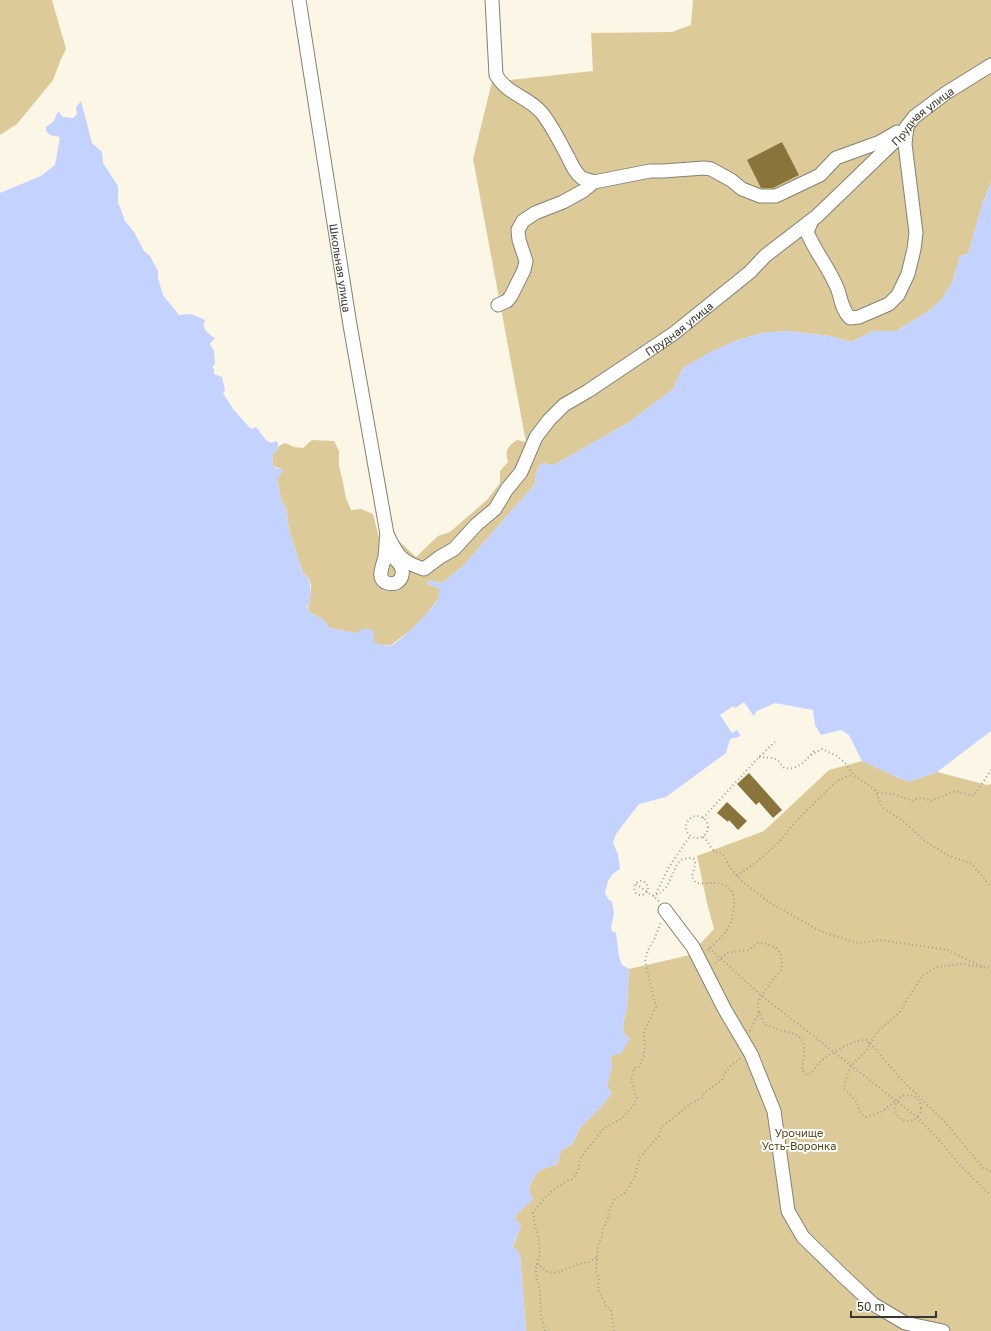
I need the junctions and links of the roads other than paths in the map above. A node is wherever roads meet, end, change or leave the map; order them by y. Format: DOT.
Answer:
graph roads {
  1 [pos="299,0"];
  2 [pos="492,0"];
  3 [pos="991,65"];
  4 [pos="907,126"];
  5 [pos="594,182"];
  6 [pos="812,220"];
  7 [pos="498,305"];
  8 [pos="387,534"];
  9 [pos="665,910"];
  10 [pos="943,1331"];
  1 -- 8 [label="street, Школьная улица"];
  2 -- 5 [label="street"];
  3 -- 4 [label="street, Прудная улица"];
  4 -- 5 [label="street"];
  4 -- 6 [label="street, Прудная улица"];
  4 -- 6 [label="street"];
  5 -- 7 [label="street"];
  6 -- 8 [label="street, Прудная улица"];
  9 -- 10 [label="street"];
}
